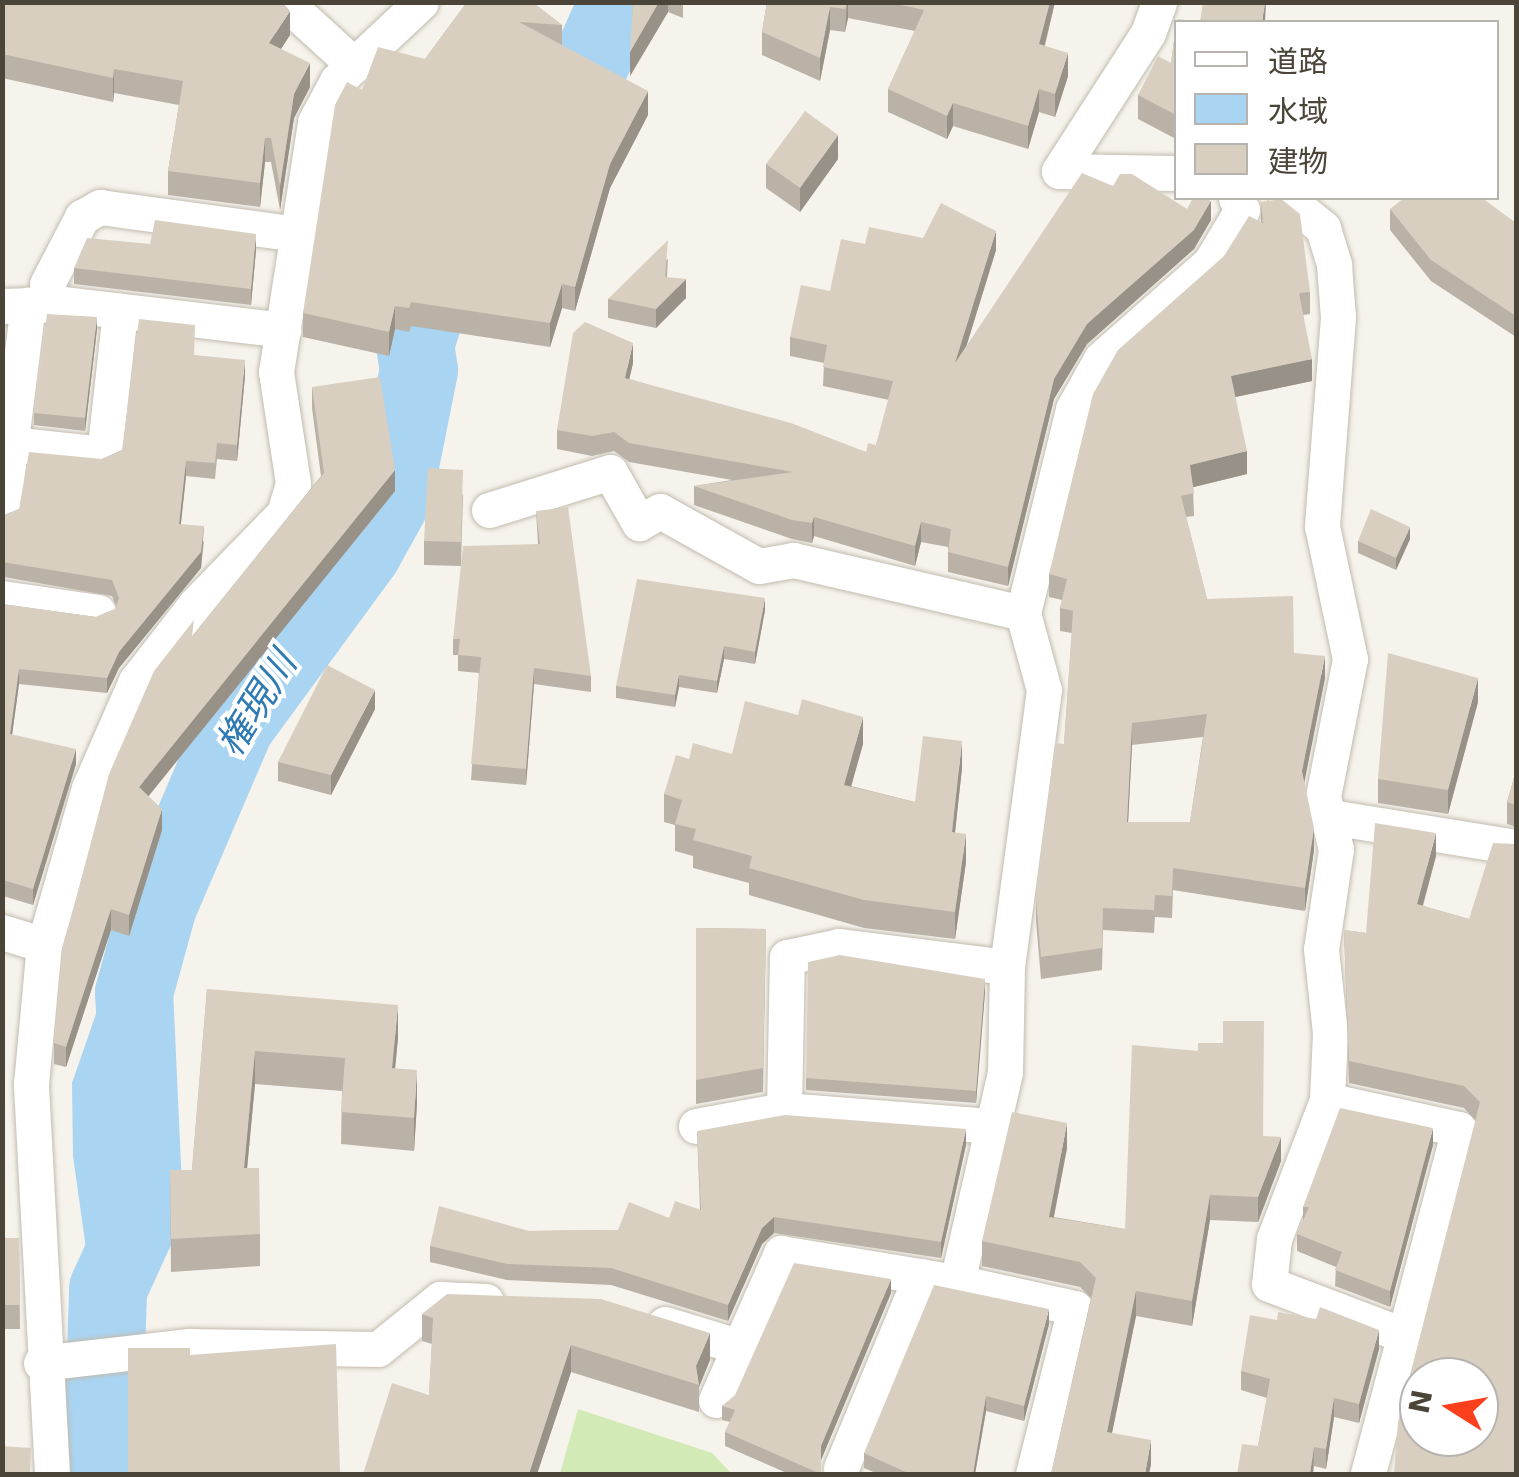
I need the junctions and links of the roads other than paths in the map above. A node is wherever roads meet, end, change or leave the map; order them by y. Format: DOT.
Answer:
graph roads {
  1 [pos="286,2"];
  2 [pos="421,2"];
  3 [pos="1159,2"];
  4 [pos="354,65"];
  5 [pos="1174,173"];
  6 [pos="1237,200"];
  7 [pos="1288,200"];
  8 [pos="298,234"];
  9 [pos="26,299"];
  10 [pos="120,311"];
  11 [pos="282,330"];
  12 [pos="11,444"];
  13 [pos="489,510"];
  14 [pos="2,513"];
  15 [pos="2,598"];
  16 [pos="98,612"];
  17 [pos="1024,613"];
  18 [pos="1331,817"];
  19 [pos="1516,847"];
  20 [pos="2,932"];
  21 [pos="44,945"];
  22 [pos="1007,967"];
  23 [pos="1327,1100"];
  24 [pos="784,1110"];
  25 [pos="696,1126"];
  26 [pos="993,1126"];
  27 [pos="921,1276"];
  28 [pos="957,1282"];
  29 [pos="514,1302"];
  30 [pos="639,1316"];
  31 [pos="1402,1335"];
  32 [pos="740,1347"];
  33 [pos="41,1363"];
  34 [pos="716,1400"];
  35 [pos="841,1468"];
  36 [pos="52,1474"];
  37 [pos="1033,1474"];
  38 [pos="1368,1474"];
  1 -- 4 [label="street"];
  2 -- 4 [label="street"];
  3 -- 5 [label="street"];
  4 -- 8 [label="street"];
  6 -- 17 [label="street"];
  7 -- 18 [label="street"];
  8 -- 9 [label="street"];
  8 -- 11 [label="street"];
  9 -- 10 [label="street"];
  9 -- 12 [label="street"];
  10 -- 11 [label="street"];
  10 -- 12 [label="street"];
  11 -- 21 [label="street"];
  12 -- 14 [label="street"];
  13 -- 17 [label="street"];
  15 -- 16 [label="street"];
  17 -- 22 [label="street"];
  18 -- 19 [label="street"];
  18 -- 23 [label="street"];
  20 -- 21 [label="street"];
  21 -- 33 [label="street"];
  22 -- 24 [label="street"];
  22 -- 26 [label="street"];
  23 -- 31 [label="street"];
  23 -- 31 [label="street"];
  24 -- 25 [label="street"];
  24 -- 26 [label="street"];
  26 -- 28 [label="street"];
  27 -- 28 [label="street"];
  27 -- 32 [label="street"];
  27 -- 35 [label="street"];
  28 -- 37 [label="street"];
  29 -- 33 [label="street"];
  30 -- 32 [label="street"];
  31 -- 38 [label="street"];
  32 -- 34 [label="street"];
  33 -- 36 [label="street"];
}
